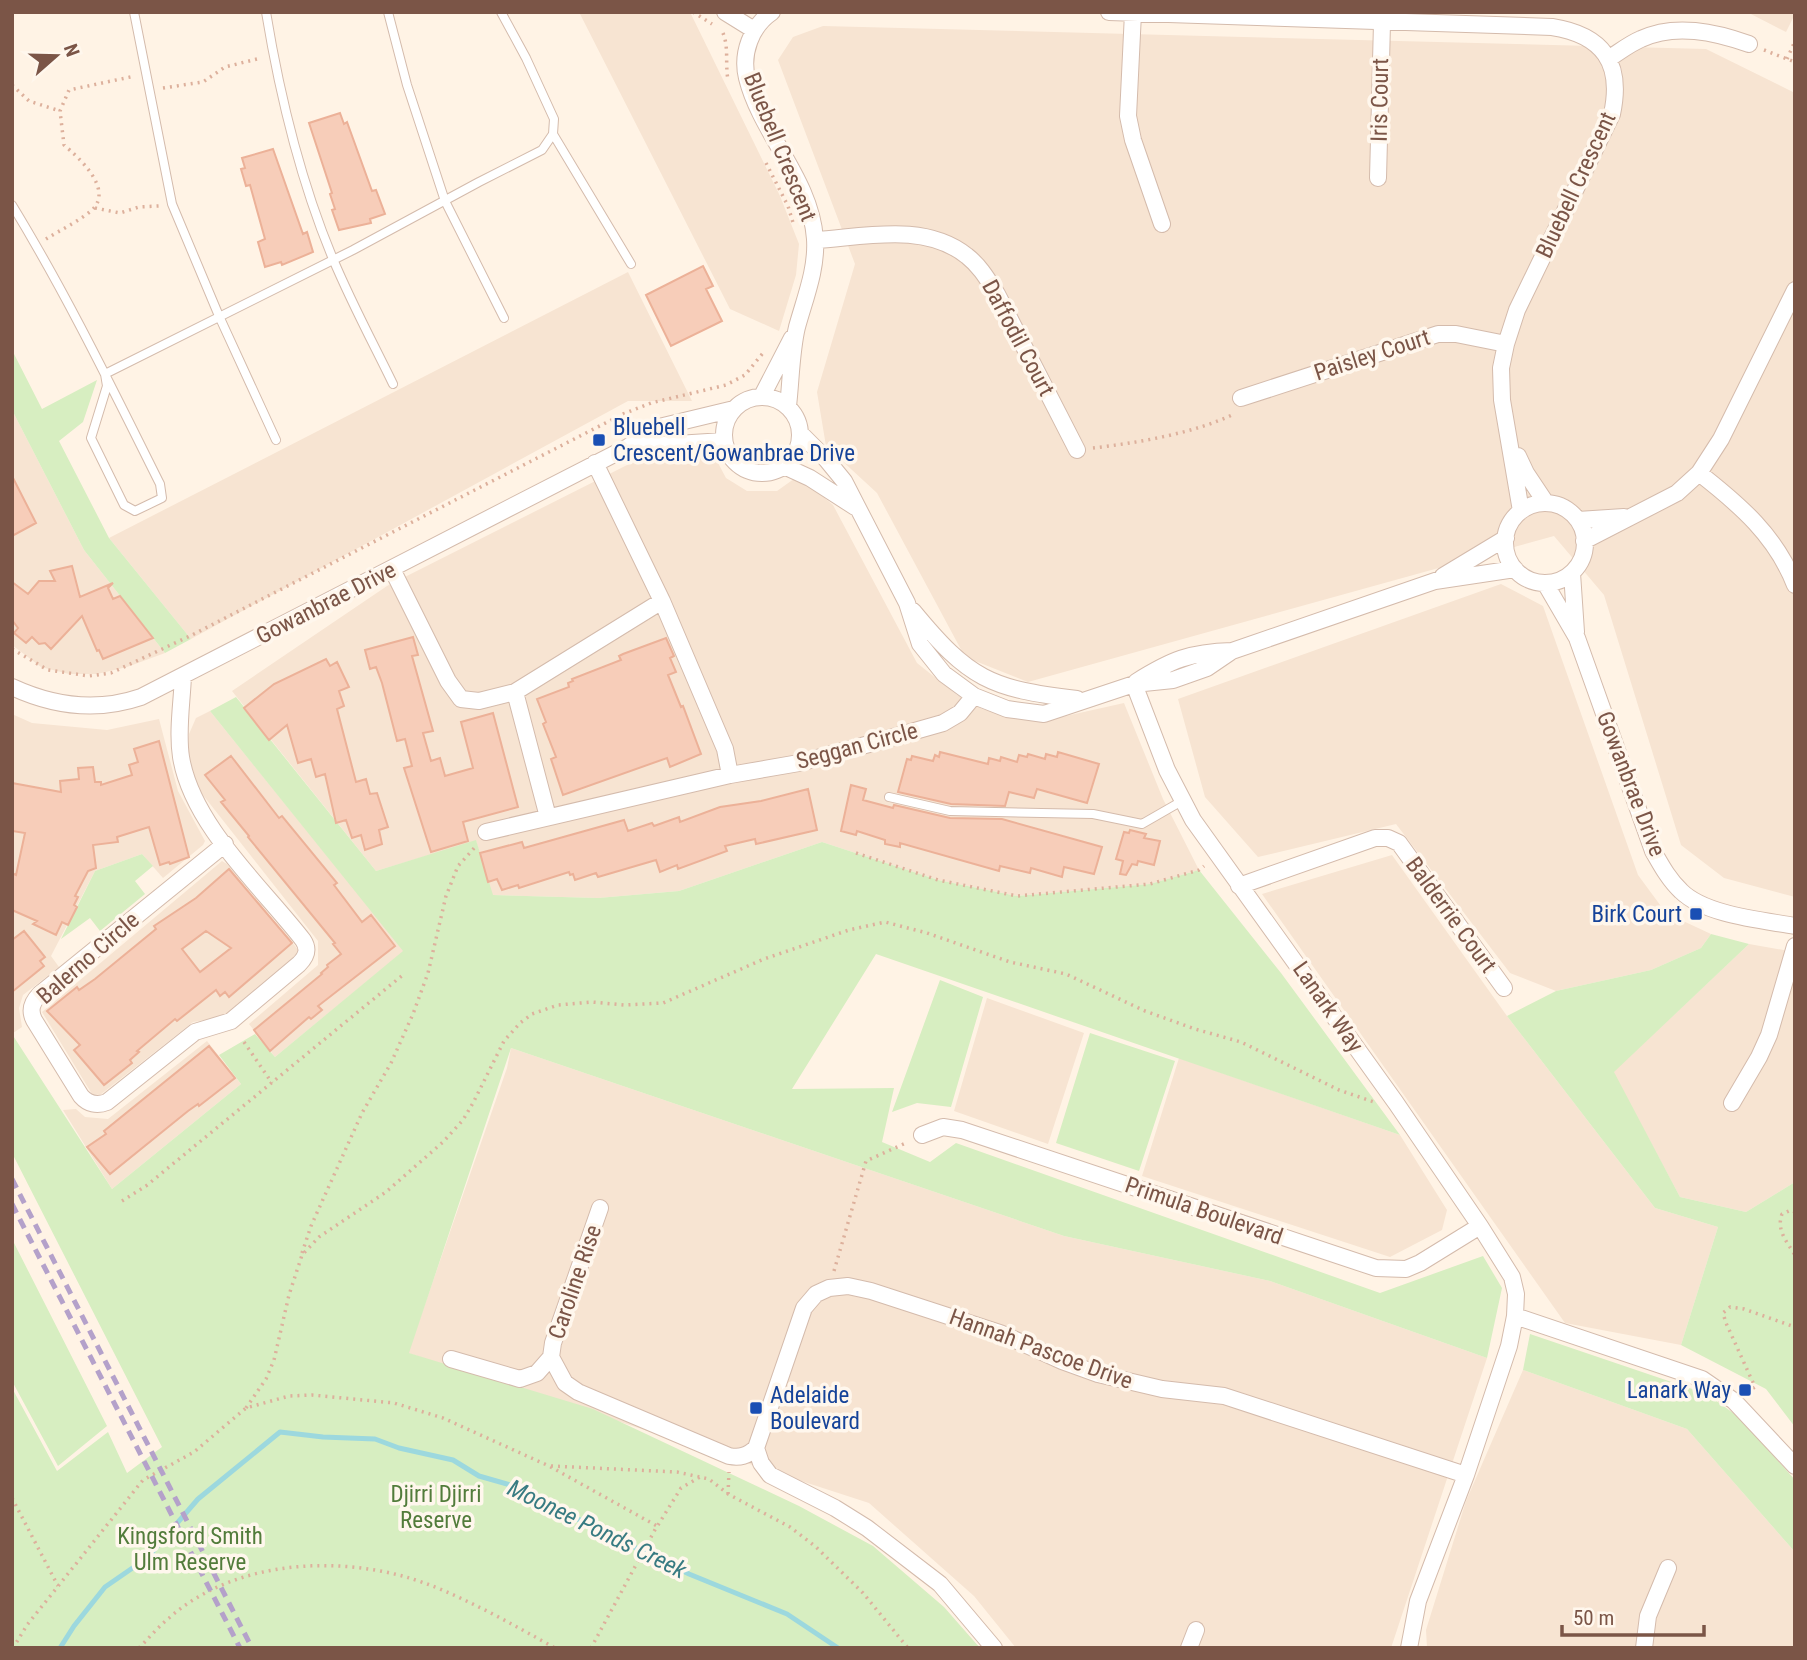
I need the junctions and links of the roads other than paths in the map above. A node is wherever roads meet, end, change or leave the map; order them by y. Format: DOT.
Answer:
graph roads {
  1 [pos="134,12"];
  2 [pos="388,12"];
  3 [pos="501,12"];
  4 [pos="725,12"];
  5 [pos="772,12"];
  6 [pos="1109,12"];
  7 [pos="269,13"];
  8 [pos="1133,13"];
  9 [pos="1382,23"];
  10 [pos="754,30"];
  11 [pos="1749,44"];
  12 [pos="1608,59"];
  13 [pos="553,134"];
  14 [pos="1378,178"];
  15 [pos="446,201"];
  16 [pos="12,205"];
  17 [pos="1162,224"];
  18 [pos="816,240"];
  19 [pos="333,259"];
  20 [pos="631,264"];
  21 [pos="1795,290"];
  22 [pos="219,316"];
  23 [pos="504,318"];
  24 [pos="797,330"];
  25 [pos="1506,344"];
  26 [pos="105,374"];
  27 [pos="393,384"];
  28 [pos="762,396"];
  29 [pos="1241,398"];
  30 [pos="788,406"];
  31 [pos="734,409"];
  32 [pos="801,434"];
  33 [pos="1510,438"];
  34 [pos="276,440"];
  35 [pos="724,442"];
  36 [pos="628,447"];
  37 [pos="1077,450"];
  38 [pos="595,463"];
  39 [pos="784,466"];
  40 [pos="1699,473"];
  41 [pos="1546,503"];
  42 [pos="857,508"];
  43 [pos="1521,511"];
  44 [pos="1631,516"];
  45 [pos="1577,520"];
  46 [pos="1506,538"];
  47 [pos="1584,541"];
  48 [pos="392,569"];
  49 [pos="1515,569"];
  50 [pos="1572,573"];
  51 [pos="1435,581"];
  52 [pos="1545,583"];
  53 [pos="1795,585"];
  54 [pos="662,601"];
  55 [pos="907,603"];
  56 [pos="1577,638"];
  57 [pos="183,676"];
  58 [pos="1134,684"];
  59 [pos="12,687"];
  60 [pos="515,692"];
  61 [pos="974,696"];
  62 [pos="1082,700"];
  63 [pos="730,775"];
  64 [pos="889,797"];
  65 [pos="1182,801"];
  66 [pos="548,817"];
  67 [pos="486,832"];
  68 [pos="225,844"];
  69 [pos="1239,886"];
  70 [pos="1795,926"];
  71 [pos="1795,946"];
  72 [pos="1504,988"];
  73 [pos="1732,1103"];
  74 [pos="922,1135"];
  75 [pos="600,1208"];
  76 [pos="1480,1226"];
  77 [pos="1516,1315"];
  78 [pos="551,1357"];
  79 [pos="452,1359"];
  80 [pos="756,1448"];
  81 [pos="1795,1466"];
  82 [pos="1466,1475"];
  83 [pos="1668,1568"];
  84 [pos="1196,1630"];
  85 [pos="994,1648"];
  86 [pos="1189,1648"];
  87 [pos="1409,1648"];
  88 [pos="1644,1648"];
  1 -- 22 [label="lane"];
  2 -- 15 [label="lane"];
  3 -- 13 [label="lane"];
  4 -- 10 [label="street"];
  5 -- 10 [label="street"];
  6 -- 8 [label="street"];
  7 -- 19 [label="lane"];
  8 -- 9 [label="street"];
  8 -- 17 [label="street"];
  9 -- 12 [label="street"];
  9 -- 14 [label="street, Iris Court"];
  10 -- 18 [label="street, Bluebell Crescent"];
  11 -- 12 [label="street"];
  12 -- 25 [label="street, Bluebell Crescent"];
  13 -- 15 [label="lane"];
  13 -- 20 [label="lane"];
  15 -- 19 [label="lane"];
  15 -- 23 [label="lane"];
  16 -- 26 [label="lane"];
  18 -- 24 [label="street, Bluebell Crescent"];
  18 -- 37 [label="street, Daffodil Court"];
  19 -- 22 [label="lane"];
  19 -- 27 [label="lane"];
  21 -- 40 [label="street"];
  22 -- 26 [label="lane"];
  22 -- 34 [label="lane"];
  24 -- 28 [label="street, Bluebell Crescent"];
  24 -- 30 [label="street, Bluebell Crescent"];
  25 -- 29 [label="street, Paisley Court"];
  25 -- 33 [label="street, Bluebell Crescent"];
  26 -- 26 [label="lane"];
  28 -- 30 [label="street"];
  28 -- 31 [label="street"];
  30 -- 32 [label="street"];
  31 -- 35 [label="street"];
  31 -- 36 [label="street, Gowanbrae Drive"];
  32 -- 39 [label="street"];
  32 -- 42 [label="street"];
  33 -- 41 [label="street, Bluebell Crescent"];
  33 -- 43 [label="street, Bluebell Crescent"];
  35 -- 36 [label="street, Gowanbrae Drive"];
  35 -- 39 [label="street"];
  36 -- 38 [label="street, Gowanbrae Drive"];
  38 -- 48 [label="street, Gowanbrae Drive"];
  38 -- 54 [label="street"];
  39 -- 42 [label="street"];
  40 -- 44 [label="street"];
  40 -- 53 [label="street"];
  41 -- 43 [label="street"];
  41 -- 45 [label="street"];
  42 -- 55 [label="street"];
  43 -- 46 [label="street"];
  44 -- 45 [label="street"];
  44 -- 47 [label="street"];
  45 -- 47 [label="street"];
  46 -- 49 [label="street"];
  46 -- 51 [label="street"];
  47 -- 50 [label="street"];
  48 -- 57 [label="street, Gowanbrae Drive"];
  48 -- 60 [label="street"];
  49 -- 51 [label="street"];
  49 -- 52 [label="street"];
  50 -- 52 [label="street"];
  50 -- 56 [label="street, Gowanbrae Drive"];
  51 -- 58 [label="street"];
  52 -- 56 [label="street, Gowanbrae Drive"];
  54 -- 60 [label="street"];
  54 -- 63 [label="street"];
  55 -- 61 [label="street"];
  55 -- 62 [label="street"];
  56 -- 70 [label="street, Gowanbrae Drive"];
  57 -- 59 [label="street, Gowanbrae Drive"];
  57 -- 68 [label="street, Balerno Circle"];
  58 -- 62 [label="street"];
  58 -- 65 [label="street, Lanark Way"];
  60 -- 66 [label="street"];
  61 -- 62 [label="street"];
  61 -- 63 [label="street, Seggan Circle"];
  63 -- 66 [label="street, Seggan Circle"];
  64 -- 65 [label="lane"];
  65 -- 69 [label="street, Lanark Way"];
  66 -- 67 [label="street, Seggan Circle"];
  68 -- 68 [label="street, Balerno Circle"];
  69 -- 72 [label="street, Balderrie Court"];
  69 -- 76 [label="street, Lanark Way"];
  71 -- 73 [label="street"];
  74 -- 76 [label="street, Primula Boulevard"];
  75 -- 78 [label="street, Caroline Rise"];
  76 -- 77 [label="street, Lanark Way"];
  77 -- 81 [label="street"];
  77 -- 82 [label="street, Lanark Way"];
  78 -- 79 [label="street"];
  78 -- 80 [label="street"];
  80 -- 82 [label="street, Hannah Pascoe Drive"];
  80 -- 85 [label="street"];
  82 -- 87 [label="street, Lanark Way"];
  83 -- 88 [label="street"];
  84 -- 86 [label="street"];
}
